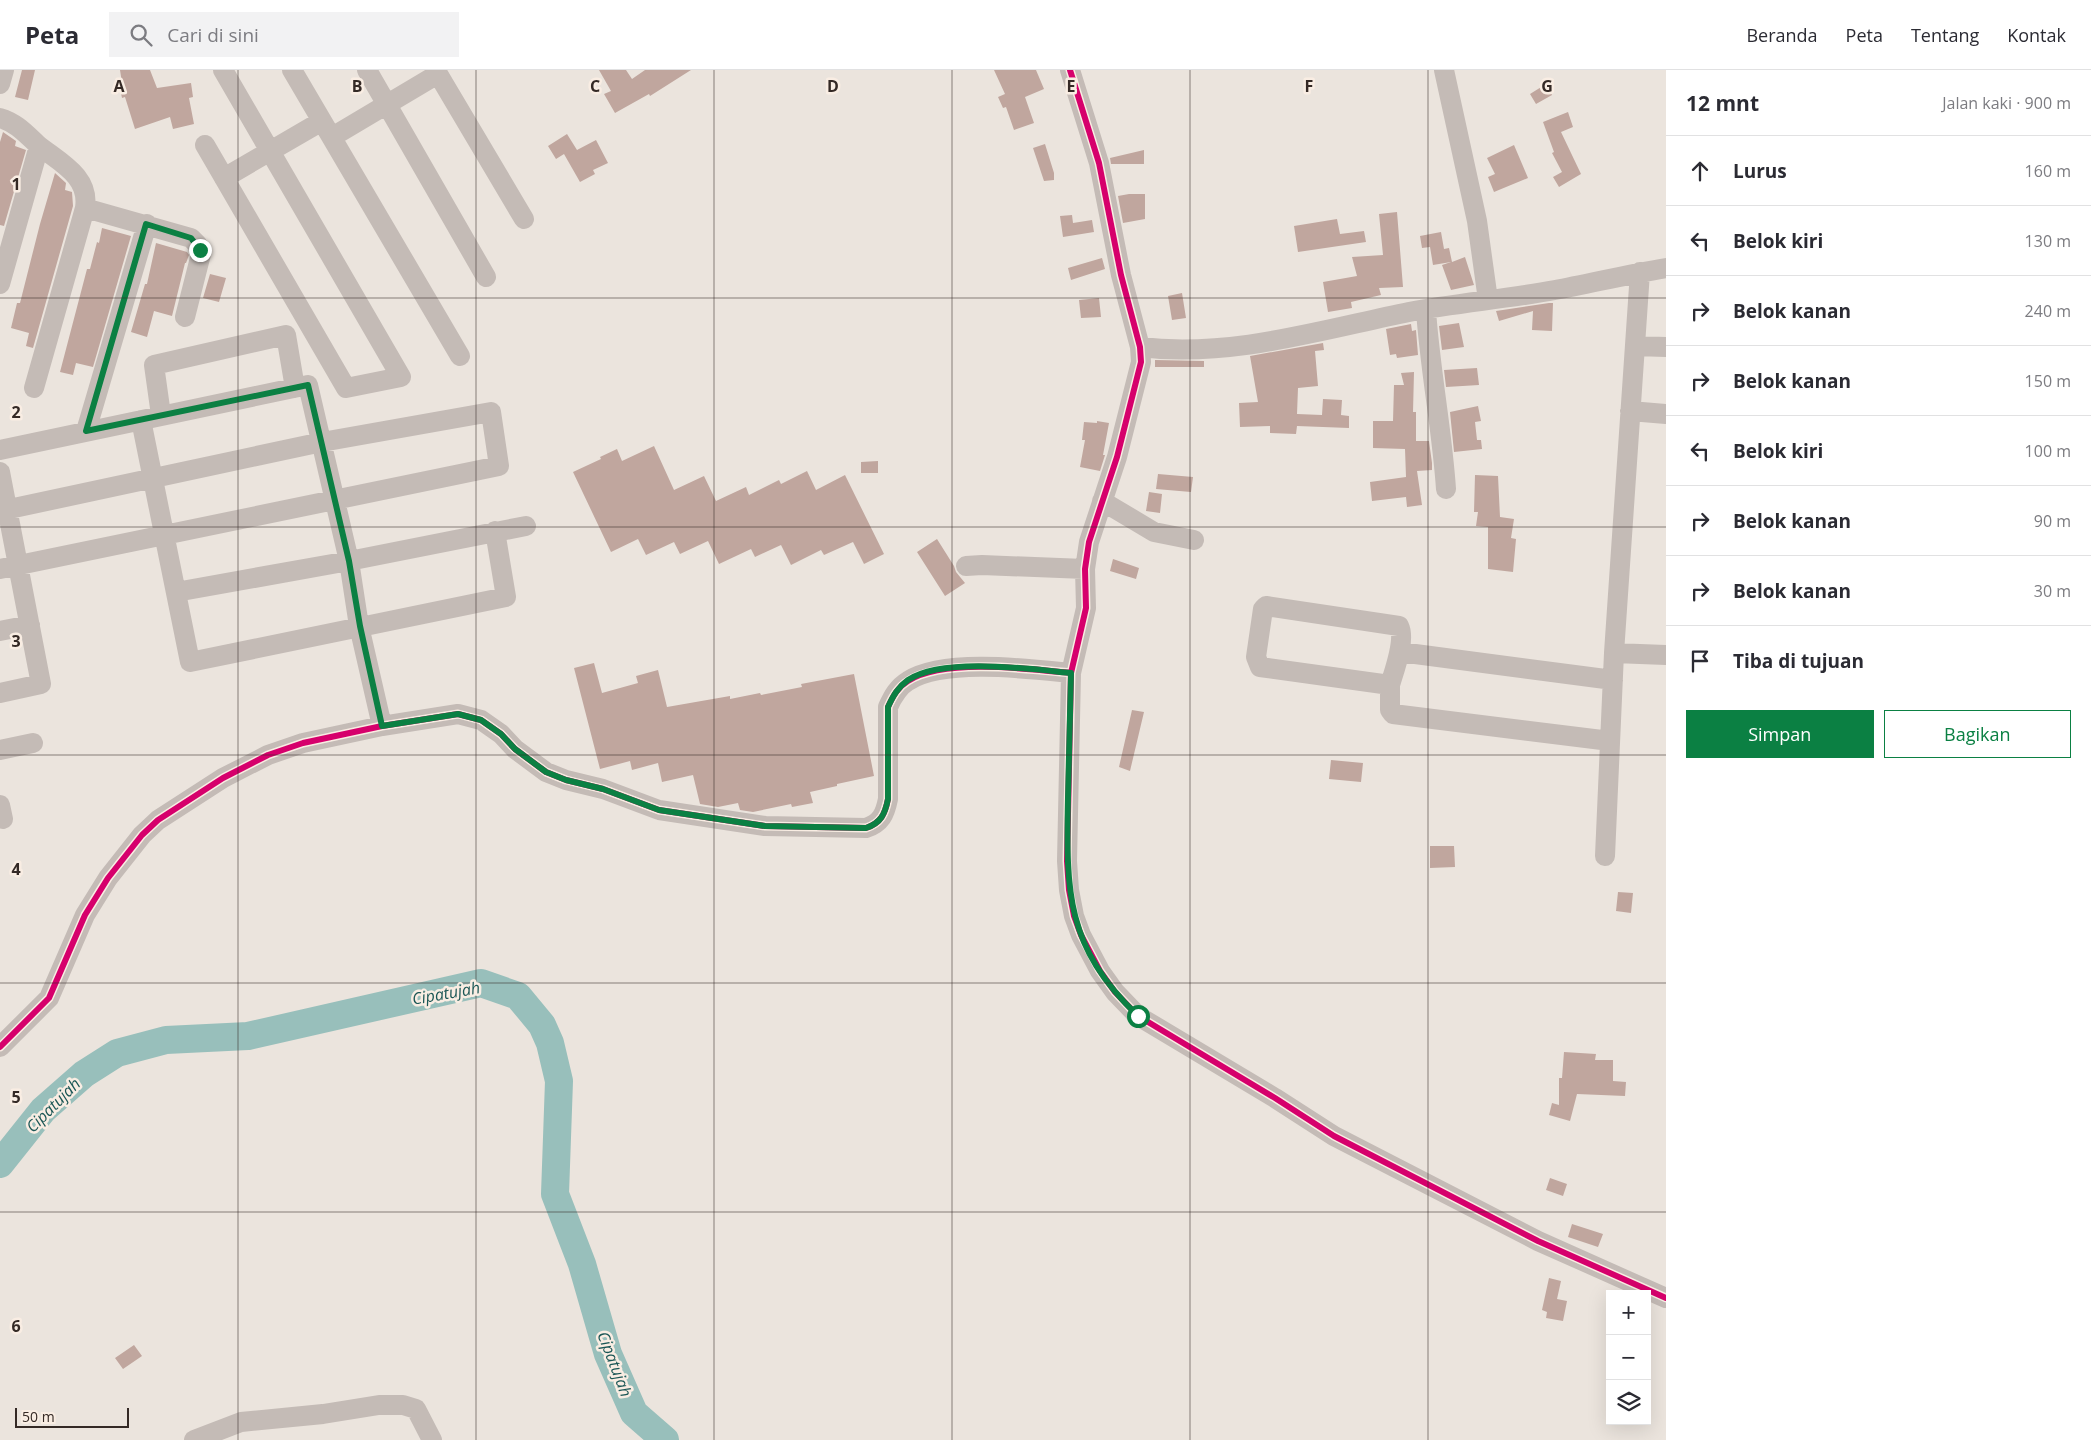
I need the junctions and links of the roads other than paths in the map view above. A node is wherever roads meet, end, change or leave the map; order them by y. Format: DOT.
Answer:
graph roads {
  1 [pos="4,70"];
  2 [pos="223,70"];
  3 [pos="292,70"];
  4 [pos="367,70"];
  5 [pos="1070,70"];
  6 [pos="1444,70"];
  7 [pos="0,84"];
  8 [pos="387,104"];
  9 [pos="0,118"];
  10 [pos="327,129"];
  11 [pos="206,145"];
  12 [pos="39,146"];
  13 [pos="270,151"];
  14 [pos="224,178"];
  15 [pos="85,208"];
  16 [pos="524,219"];
  17 [pos="146,224"];
  18 [pos="1666,268"];
  19 [pos="1640,272"];
  20 [pos="486,277"];
  21 [pos="0,284"];
  22 [pos="1488,300"];
  23 [pos="1426,310"];
  24 [pos="185,317"];
  25 [pos="1635,346"];
  26 [pos="1666,346"];
  27 [pos="1140,348"];
  28 [pos="460,356"];
  29 [pos="34,388"];
  30 [pos="295,388"];
  31 [pos="1630,411"];
  32 [pos="1666,414"];
  33 [pos="151,418"];
  34 [pos="86,431"];
  35 [pos="322,442"];
  36 [pos="0,450"];
  37 [pos="0,472"];
  38 [pos="152,477"];
  39 [pos="1446,489"];
  40 [pos="336,501"];
  41 [pos="1102,501"];
  42 [pos="3,510"];
  43 [pos="526,526"];
  44 [pos="495,531"];
  45 [pos="165,536"];
  46 [pos="1194,540"];
  47 [pos="349,561"];
  48 [pos="966,566"];
  49 [pos="8,568"];
  50 [pos="1085,569"];
  51 [pos="176,592"];
  52 [pos="30,625"];
  53 [pos="360,626"];
  54 [pos="0,631"];
  55 [pos="1400,652"];
  56 [pos="1614,654"];
  57 [pos="1666,655"];
  58 [pos="1071,673"];
  59 [pos="1612,680"];
  60 [pos="1390,685"];
  61 [pos="0,694"];
  62 [pos="382,726"];
  63 [pos="1610,741"];
  64 [pos="34,743"];
  65 [pos="0,750"];
  66 [pos="1605,856"];
  67 [pos="0,1047"];
  68 [pos="1666,1298"];
  69 [pos="194,1440"];
  70 [pos="432,1440"];
  1 -- 7 [label="street"];
  2 -- 13 [label="street"];
  3 -- 10 [label="street"];
  4 -- 8 [label="street"];
  5 -- 27 [label="street"];
  6 -- 22 [label="street"];
  8 -- 10 [label="street"];
  8 -- 16 [label="street"];
  8 -- 20 [label="street"];
  9 -- 12 [label="street"];
  10 -- 13 [label="street"];
  10 -- 28 [label="street"];
  11 -- 14 [label="street"];
  12 -- 15 [label="street"];
  12 -- 21 [label="street"];
  13 -- 14 [label="street"];
  13 -- 14 [label="street"];
  15 -- 17 [label="street"];
  15 -- 29 [label="street"];
  17 -- 24 [label="street"];
  17 -- 34 [label="street"];
  18 -- 19 [label="street"];
  19 -- 22 [label="street"];
  19 -- 25 [label="street"];
  22 -- 23 [label="street"];
  23 -- 27 [label="street"];
  23 -- 39 [label="street"];
  25 -- 26 [label="street"];
  25 -- 31 [label="street"];
  27 -- 41 [label="street"];
  30 -- 33 [label="street"];
  30 -- 33 [label="street"];
  30 -- 35 [label="street"];
  31 -- 32 [label="street"];
  31 -- 56 [label="street"];
  33 -- 34 [label="street"];
  33 -- 38 [label="street"];
  34 -- 36 [label="street"];
  35 -- 38 [label="street"];
  35 -- 40 [label="street"];
  35 -- 40 [label="street"];
  37 -- 42 [label="street"];
  38 -- 42 [label="street"];
  38 -- 45 [label="street"];
  40 -- 45 [label="street"];
  40 -- 47 [label="street"];
  41 -- 46 [label="street"];
  41 -- 50 [label="street"];
  42 -- 49 [label="street"];
  43 -- 44 [label="street"];
  44 -- 47 [label="street"];
  44 -- 53 [label="street"];
  45 -- 49 [label="street"];
  45 -- 51 [label="street"];
  47 -- 51 [label="street"];
  47 -- 53 [label="street"];
  48 -- 50 [label="street"];
  49 -- 52 [label="street"];
  50 -- 58 [label="street"];
  51 -- 53 [label="street"];
  52 -- 54 [label="street"];
  52 -- 61 [label="street"];
  53 -- 62 [label="street"];
  55 -- 59 [label="street"];
  55 -- 60 [label="street"];
  55 -- 60 [label="street"];
  56 -- 57 [label="street"];
  56 -- 59 [label="street"];
  58 -- 62 [label="street"];
  58 -- 68 [label="street"];
  59 -- 63 [label="street"];
  60 -- 63 [label="street"];
  62 -- 67 [label="street"];
  63 -- 66 [label="street"];
  64 -- 65 [label="street"];
  69 -- 70 [label="street"];
}
